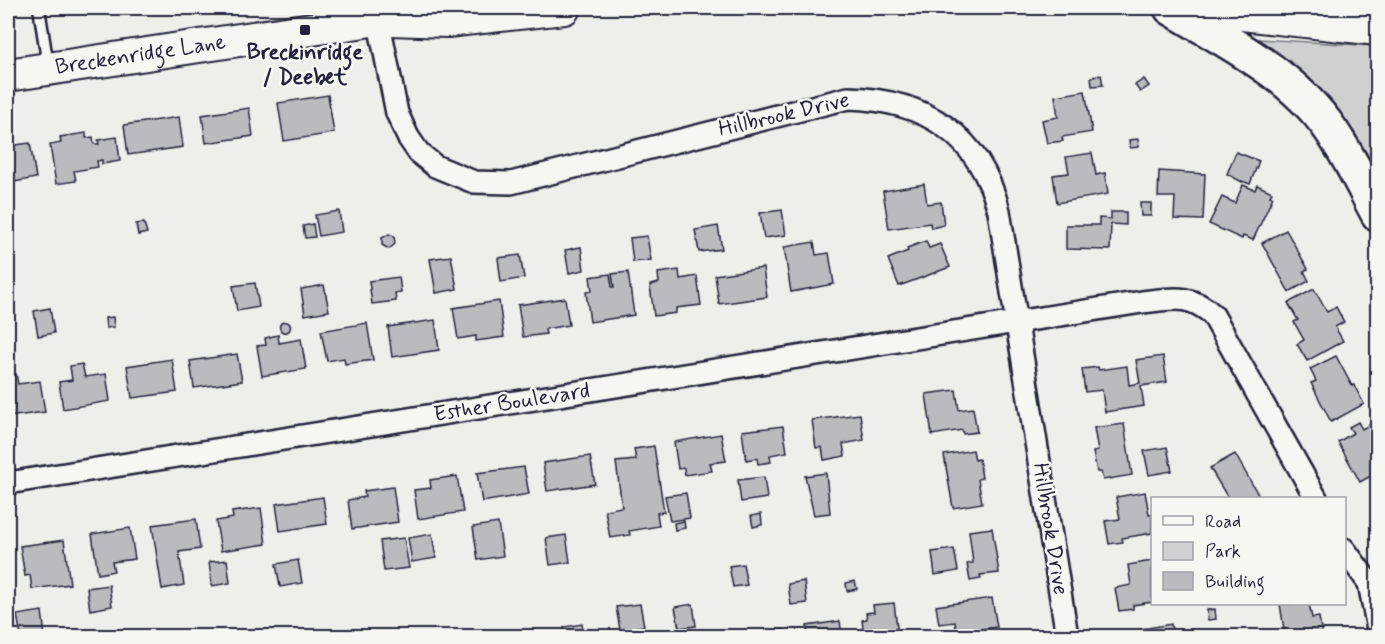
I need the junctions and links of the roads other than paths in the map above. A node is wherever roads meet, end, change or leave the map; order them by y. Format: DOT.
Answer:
graph roads {
  1 [pos="39,8"];
  2 [pos="415,8"];
  3 [pos="564,8"];
  4 [pos="1171,8"];
  5 [pos="1188,8"];
  6 [pos="377,13"];
  7 [pos="1377,29"];
  8 [pos="49,69"];
  9 [pos="8,75"];
  10 [pos="1377,214"];
  11 [pos="1017,323"];
  12 [pos="8,483"];
  13 [pos="1315,497"];
  14 [pos="1346,552"];
  15 [pos="1377,624"];
  16 [pos="1377,629"];
  17 [pos="1067,636"];
  1 -- 8 [label="lane"];
  2 -- 6 [label="main road, Breckenridge Lane"];
  3 -- 6 [label="main road, Breckenridge Lane"];
  4 -- 10 [label="highway"];
  5 -- 7 [label="main road"];
  6 -- 8 [label="main road, Breckenridge Lane"];
  6 -- 11 [label="street, Hillbrook Drive"];
  8 -- 9 [label="main road, Breckenridge Lane"];
  11 -- 12 [label="street, Esther Boulevard"];
  11 -- 13 [label="street, Esther Boulevard"];
  11 -- 17 [label="street, Hillbrook Drive"];
  14 -- 15 [label="street"];
  15 -- 16 [label="street"];
}
